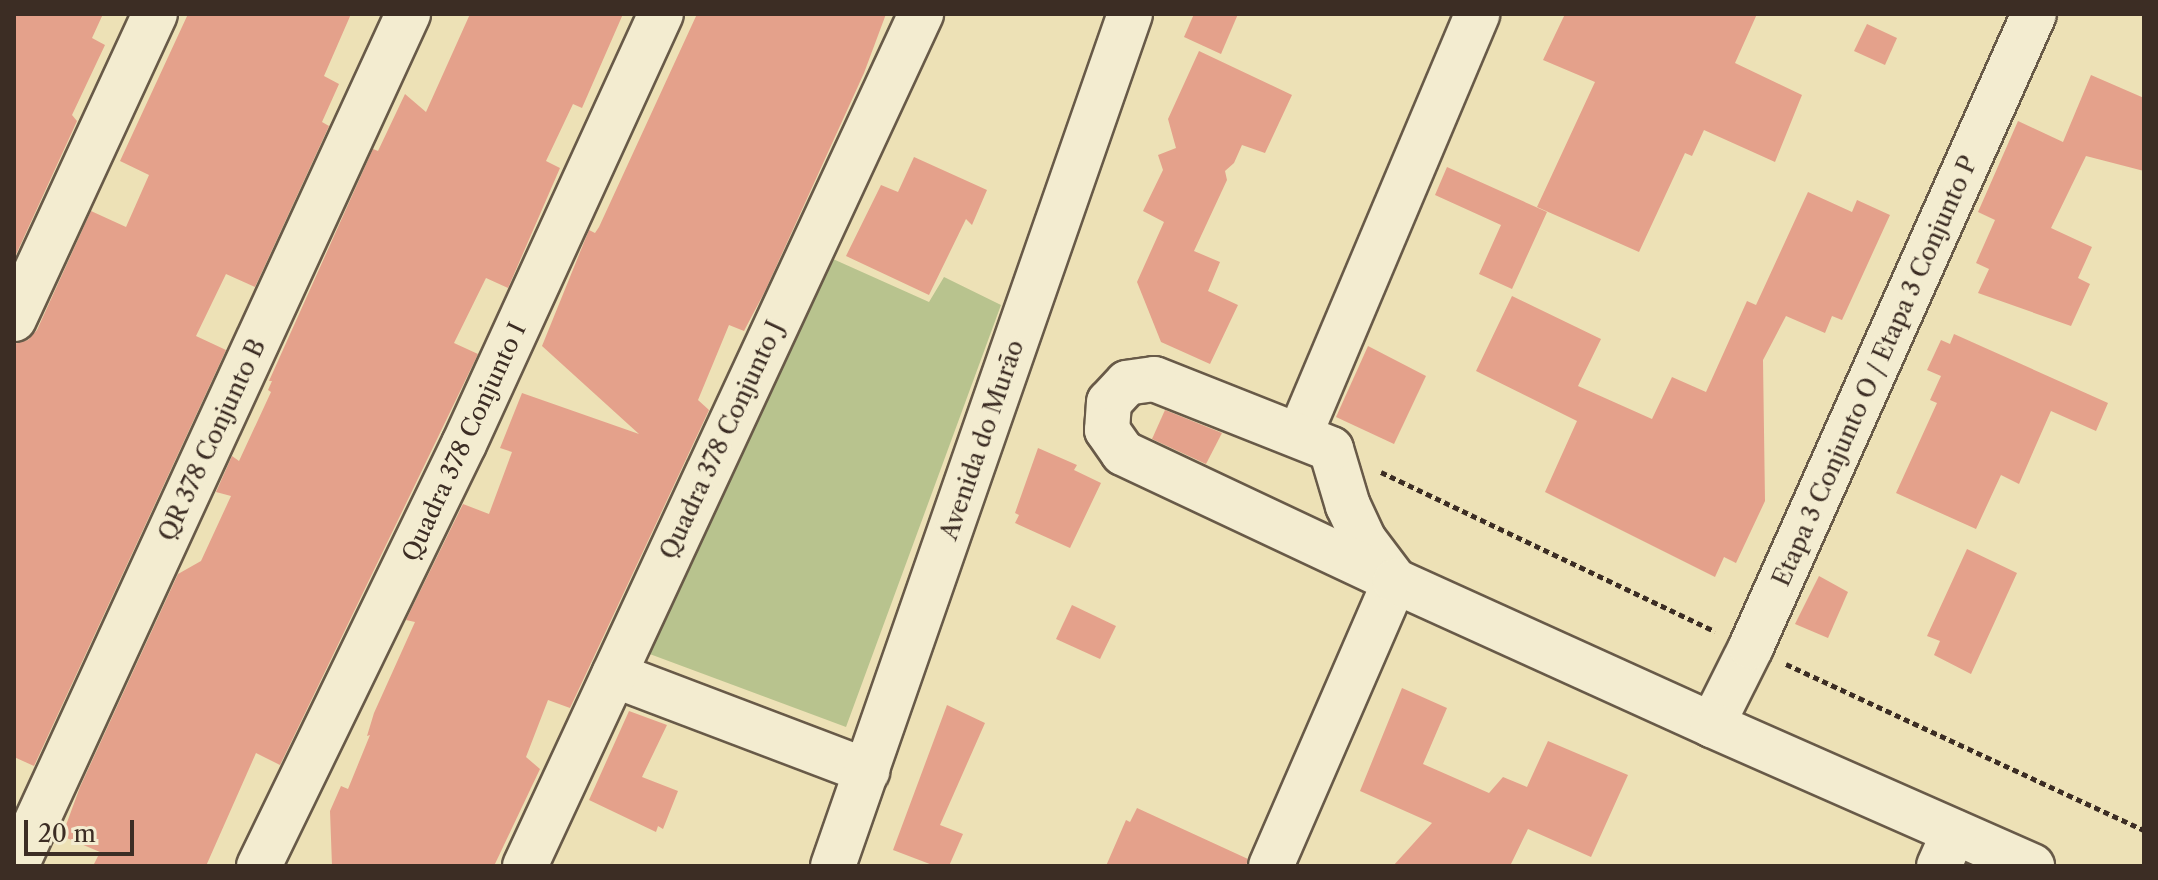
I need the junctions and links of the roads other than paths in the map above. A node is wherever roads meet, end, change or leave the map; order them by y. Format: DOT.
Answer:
graph roads {
  1 [pos="155,14"];
  2 [pos="408,14"];
  3 [pos="661,14"];
  4 [pos="921,14"];
  5 [pos="1477,14"];
  6 [pos="2034,14"];
  7 [pos="1123,19"];
  8 [pos="14,319"];
  9 [pos="1300,434"];
  10 [pos="1395,581"];
  11 [pos="614,675"];
  12 [pos="1712,725"];
  13 [pos="867,771"];
  14 [pos="1947,849"];
  15 [pos="16,866"];
  16 [pos="259,866"];
  17 [pos="525,866"];
  18 [pos="833,866"];
  19 [pos="1271,866"];
  20 [pos="2032,866"];
  1 -- 8 [label="street"];
  2 -- 15 [label="street, QR 378 Conjunto B"];
  3 -- 16 [label="street, Quadra 378 Conjunto I"];
  4 -- 11 [label="street, Quadra 378 Conjunto J"];
  5 -- 9 [label="street"];
  6 -- 12 [label="street, Etapa 3 Conjunto O / Etapa 3 Conjunto P"];
  7 -- 13 [label="street, Avenida do Murão"];
  9 -- 10 [label="street"];
  9 -- 10 [label="street"];
  10 -- 12 [label="street"];
  10 -- 19 [label="street"];
  11 -- 13 [label="street"];
  11 -- 17 [label="street, Quadra 378 Conjunto J"];
  12 -- 14 [label="street"];
  13 -- 18 [label="street, Avenida do Murão"];
  14 -- 20 [label="street"];
}
